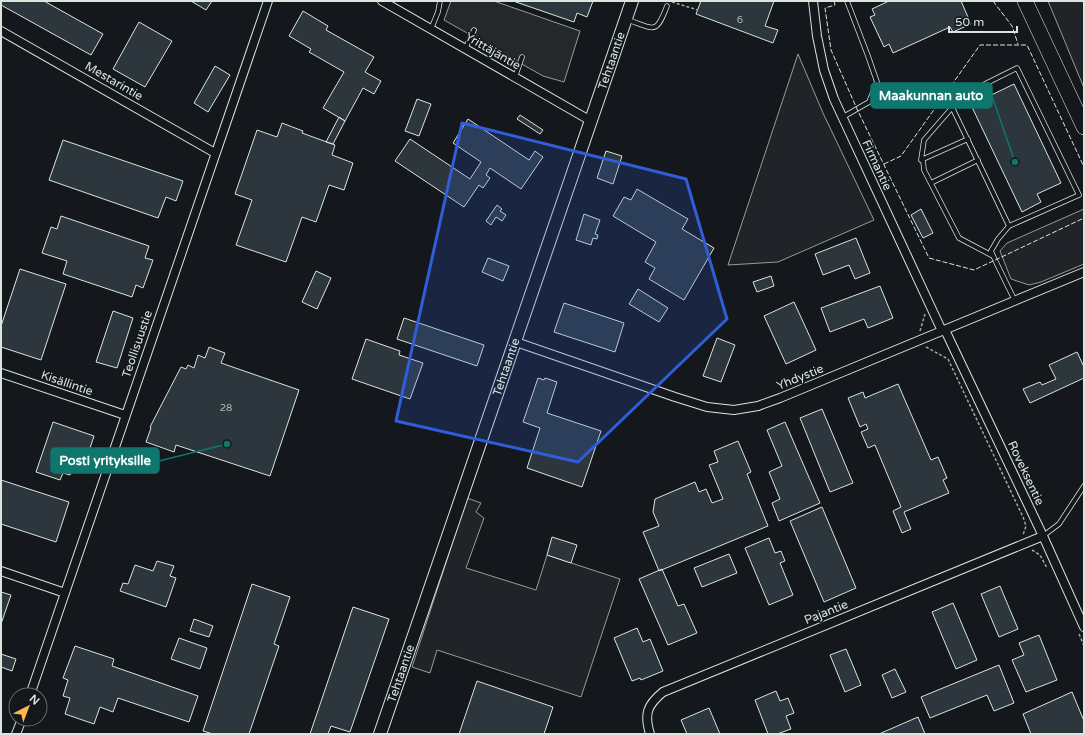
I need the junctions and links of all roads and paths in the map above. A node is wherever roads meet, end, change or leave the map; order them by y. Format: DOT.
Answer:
graph roads {
  1 [pos="268,1"];
  2 [pos="382,1"];
  3 [pos="440,1"];
  4 [pos="632,1"];
  5 [pos="670,1"];
  6 [pos="813,1"];
  7 [pos="847,1"];
  8 [pos="1025,1"];
  9 [pos="667,6"];
  10 [pos="698,10"];
  11 [pos="626,20"];
  12 [pos="431,29"];
  13 [pos="1,30"];
  14 [pos="474,30"];
  15 [pos="465,49"];
  16 [pos="522,57"];
  17 [pos="515,77"];
  18 [pos="952,107"];
  19 [pos="842,117"];
  20 [pos="591,121"];
  21 [pos="1084,127"];
  22 [pos="968,139"];
  23 [pos="215,153"];
  24 [pos="921,160"];
  25 [pos="978,160"];
  26 [pos="931,183"];
  27 [pos="1009,226"];
  28 [pos="993,256"];
  29 [pos="1084,272"];
  30 [pos="1015,300"];
  31 [pos="943,330"];
  32 [pos="516,342"];
  33 [pos="1,373"];
  34 [pos="125,415"];
  35 [pos="1084,486"];
  36 [pos="1043,536"];
  37 [pos="1,571"];
  38 [pos="65,592"];
  39 [pos="1084,627"];
  40 [pos="33,687"];
  41 [pos="380,734"];
  42 [pos="650,734"];
  1 -- 23 [label="street, Teollisuustie"];
  2 -- 12 [label="street, Yrittäjäntie"];
  3 -- 12 [label="lane"];
  4 -- 11 [label="street, Tehtaantie"];
  5 -- 10 [label="path"];
  6 -- 19 [label="street, Firmantie"];
  7 -- 19 [label="lane"];
  8 -- 21 [label="highway"];
  9 -- 11 [label="lane"];
  11 -- 20 [label="street, Tehtaantie"];
  12 -- 15 [label="street, Yrittäjäntie"];
  13 -- 23 [label="street, Mestarintie"];
  14 -- 15 [label="lane"];
  15 -- 17 [label="street, Yrittäjäntie"];
  16 -- 17 [label="lane"];
  17 -- 20 [label="street, Yrittäjäntie"];
  18 -- 22 [label="lane"];
  18 -- 24 [label="lane"];
  18 -- 27 [label="lane"];
  19 -- 31 [label="street, Firmantie"];
  20 -- 32 [label="street, Tehtaantie"];
  22 -- 24 [label="lane"];
  22 -- 25 [label="lane"];
  23 -- 34 [label="street, Teollisuustie"];
  24 -- 26 [label="lane"];
  25 -- 26 [label="lane"];
  25 -- 27 [label="lane"];
  26 -- 28 [label="lane"];
  27 -- 28 [label="lane"];
  28 -- 30 [label="lane"];
  29 -- 30 [label="street, Yhdystie"];
  30 -- 31 [label="street, Yhdystie"];
  31 -- 32 [label="street, Yhdystie"];
  31 -- 36 [label="street, Roveksentie"];
  32 -- 41 [label="street, Tehtaantie"];
  33 -- 34 [label="street, Kisällintie"];
  34 -- 38 [label="street, Teollisuustie"];
  35 -- 36 [label="lane"];
  36 -- 39 [label="street, Roveksentie"];
  36 -- 42 [label="street, Pajantie"];
  37 -- 38 [label="street"];
  38 -- 40 [label="street, Teollisuustie"];
}
